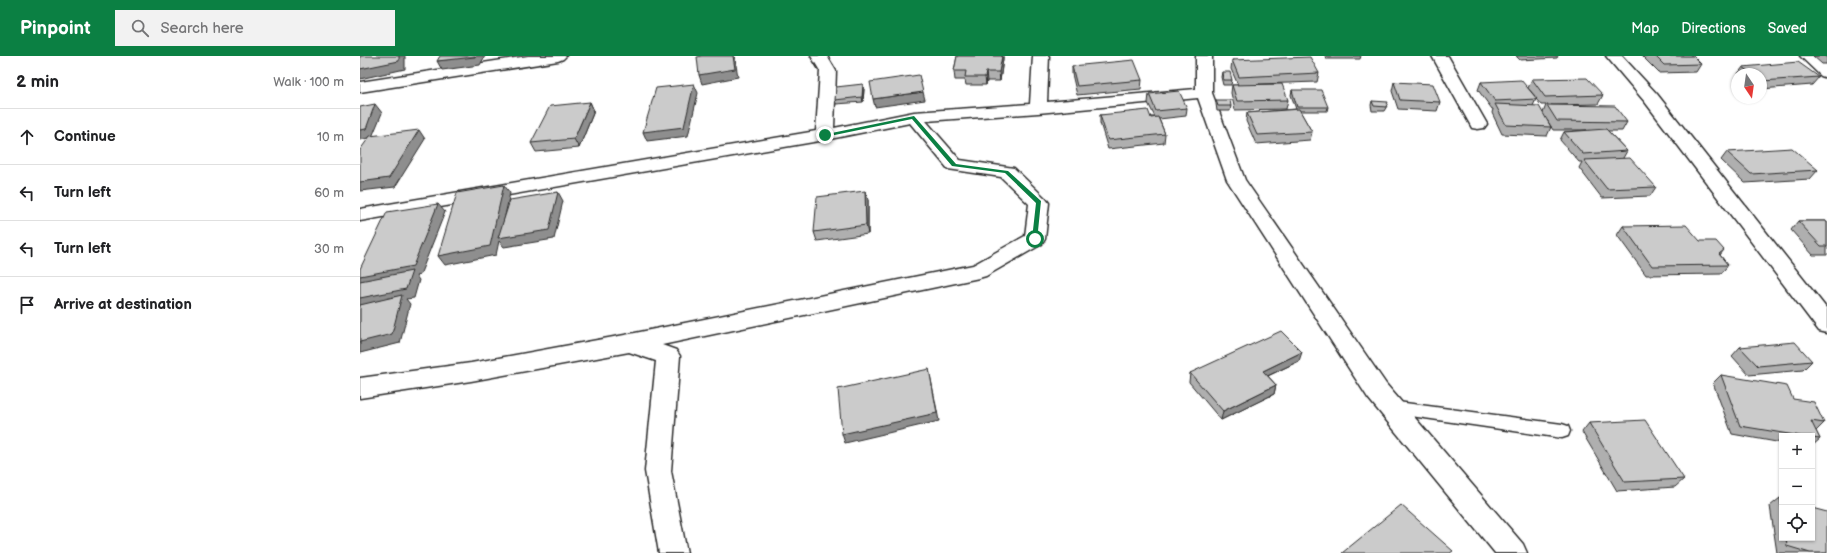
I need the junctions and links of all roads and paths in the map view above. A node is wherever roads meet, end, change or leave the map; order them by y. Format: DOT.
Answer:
graph roads {
  1 [pos="558,56"];
  2 [pos="819,56"];
  3 [pos="1041,56"];
  4 [pos="1204,56"];
  5 [pos="1440,56"];
  6 [pos="1614,56"];
  7 [pos="1808,56"];
  8 [pos="1827,73"];
  9 [pos="360,87"];
  10 [pos="1204,93"];
  11 [pos="1038,108"];
  12 [pos="914,117"];
  13 [pos="1478,124"];
  14 [pos="825,135"];
  15 [pos="392,211"];
  16 [pos="360,216"];
  17 [pos="381,231"];
  18 [pos="1827,325"];
  19 [pos="630,343"];
  20 [pos="360,388"];
  21 [pos="1390,407"];
  22 [pos="1562,431"];
  23 [pos="673,553"];
  24 [pos="1513,553"];
  1 -- 9 [label="street"];
  2 -- 14 [label="street"];
  3 -- 11 [label="street"];
  4 -- 10 [label="street"];
  5 -- 13 [label="street"];
  6 -- 18 [label="street"];
  7 -- 8 [label="street"];
  10 -- 11 [label="street"];
  10 -- 21 [label="street"];
  11 -- 12 [label="street"];
  12 -- 14 [label="street"];
  12 -- 19 [label="street"];
  14 -- 15 [label="street"];
  15 -- 16 [label="street"];
  15 -- 17 [label="street"];
  19 -- 20 [label="street"];
  19 -- 23 [label="street"];
  21 -- 22 [label="lane"];
  21 -- 24 [label="street"];
}
